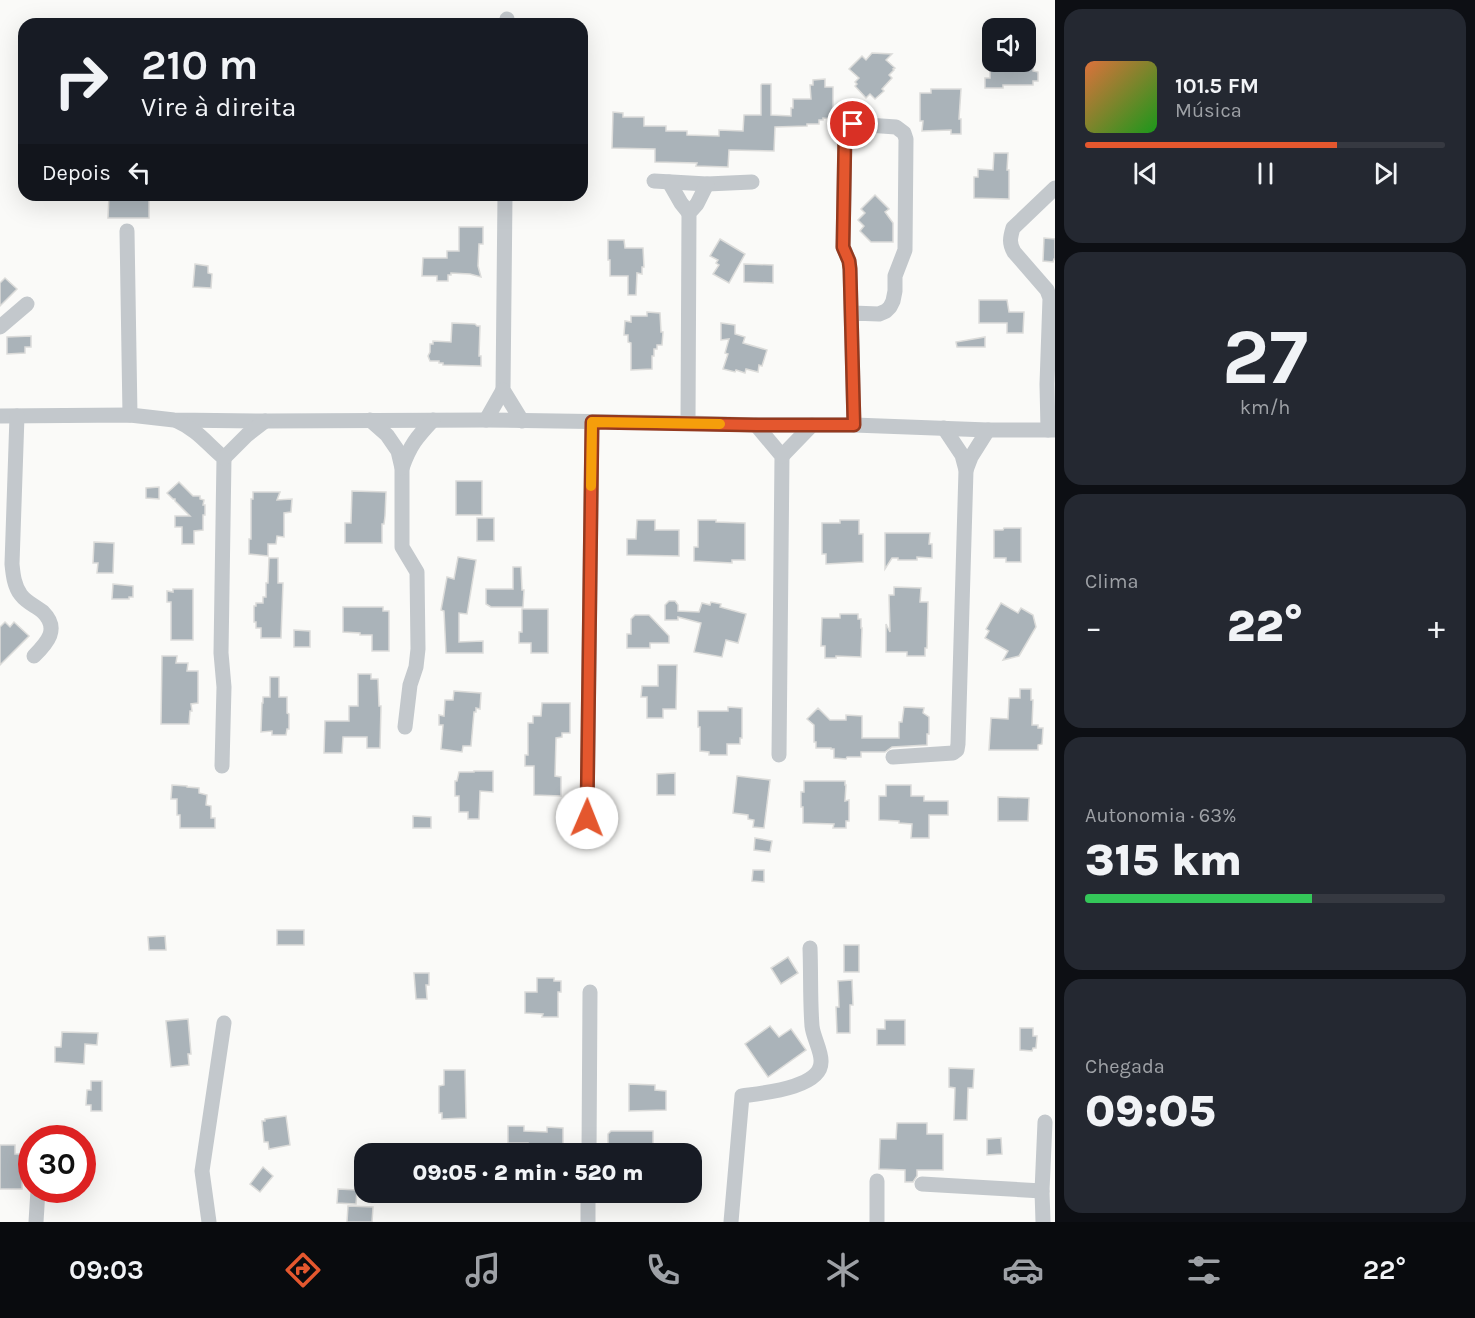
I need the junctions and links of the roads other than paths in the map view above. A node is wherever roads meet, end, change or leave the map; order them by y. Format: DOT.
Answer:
graph roads {
  1 [pos="752,182"];
  2 [pos="707,184"];
  3 [pos="1055,188"];
  4 [pos="505,201"];
  5 [pos="689,213"];
  6 [pos="127,231"];
  7 [pos="27,304"];
  8 [pos="852,313"];
  9 [pos="0,327"];
  10 [pos="503,390"];
  11 [pos="130,415"];
  12 [pos="0,416"];
  13 [pos="17,416"];
  14 [pos="174,420"];
  15 [pos="370,420"];
  16 [pos="433,420"];
  17 [pos="486,420"];
  18 [pos="265,421"];
  19 [pos="522,421"];
  20 [pos="592,422"];
  21 [pos="688,423"];
  22 [pos="756,425"];
  23 [pos="812,425"];
  24 [pos="854,425"];
  25 [pos="944,429"];
  26 [pos="988,430"];
  27 [pos="1052,430"];
  28 [pos="782,456"];
  29 [pos="224,458"];
  30 [pos="402,468"];
  31 [pos="966,470"];
  32 [pos="34,656"];
  33 [pos="405,727"];
  34 [pos="779,755"];
  35 [pos="894,757"];
  36 [pos="222,766"];
  37 [pos="587,818"];
  38 [pos="810,948"];
  39 [pos="590,992"];
  40 [pos="224,1023"];
  41 [pos="1045,1122"];
  42 [pos="589,1143"];
  43 [pos="877,1181"];
  44 [pos="922,1184"];
  45 [pos="1042,1191"];
  46 [pos="37,1203"];
  47 [pos="588,1203"];
  48 [pos="36,1222"];
  49 [pos="209,1222"];
  50 [pos="588,1222"];
  51 [pos="731,1222"];
  52 [pos="877,1222"];
  53 [pos="1043,1222"];
  1 -- 2 [label="street"];
  2 -- 5 [label="street"];
  2 -- 5 [label="street"];
  3 -- 27 [label="street"];
  4 -- 10 [label="street"];
  5 -- 21 [label="street"];
  6 -- 11 [label="street"];
  7 -- 9 [label="street"];
  8 -- 8 [label="street"];
  8 -- 24 [label="street"];
  10 -- 17 [label="street"];
  10 -- 19 [label="street"];
  11 -- 13 [label="street"];
  11 -- 14 [label="street"];
  12 -- 13 [label="street"];
  13 -- 32 [label="street"];
  14 -- 18 [label="street"];
  14 -- 29 [label="street"];
  15 -- 16 [label="street"];
  15 -- 18 [label="street"];
  15 -- 30 [label="street"];
  16 -- 17 [label="street"];
  16 -- 30 [label="street"];
  17 -- 19 [label="street"];
  18 -- 29 [label="street"];
  19 -- 20 [label="street"];
  20 -- 21 [label="street"];
  20 -- 37 [label="street"];
  21 -- 22 [label="street"];
  22 -- 23 [label="street"];
  22 -- 28 [label="street"];
  23 -- 24 [label="street"];
  23 -- 28 [label="street"];
  24 -- 25 [label="street"];
  25 -- 26 [label="street"];
  25 -- 31 [label="street"];
  26 -- 27 [label="street"];
  26 -- 31 [label="street"];
  28 -- 34 [label="street"];
  29 -- 36 [label="street"];
  30 -- 33 [label="street"];
  31 -- 35 [label="street"];
  38 -- 51 [label="street"];
  39 -- 42 [label="street"];
  40 -- 49 [label="street"];
  41 -- 45 [label="street"];
  43 -- 52 [label="street"];
  44 -- 45 [label="street"];
  45 -- 53 [label="street"];
  46 -- 48 [label="street"];
  47 -- 50 [label="street"];
}
